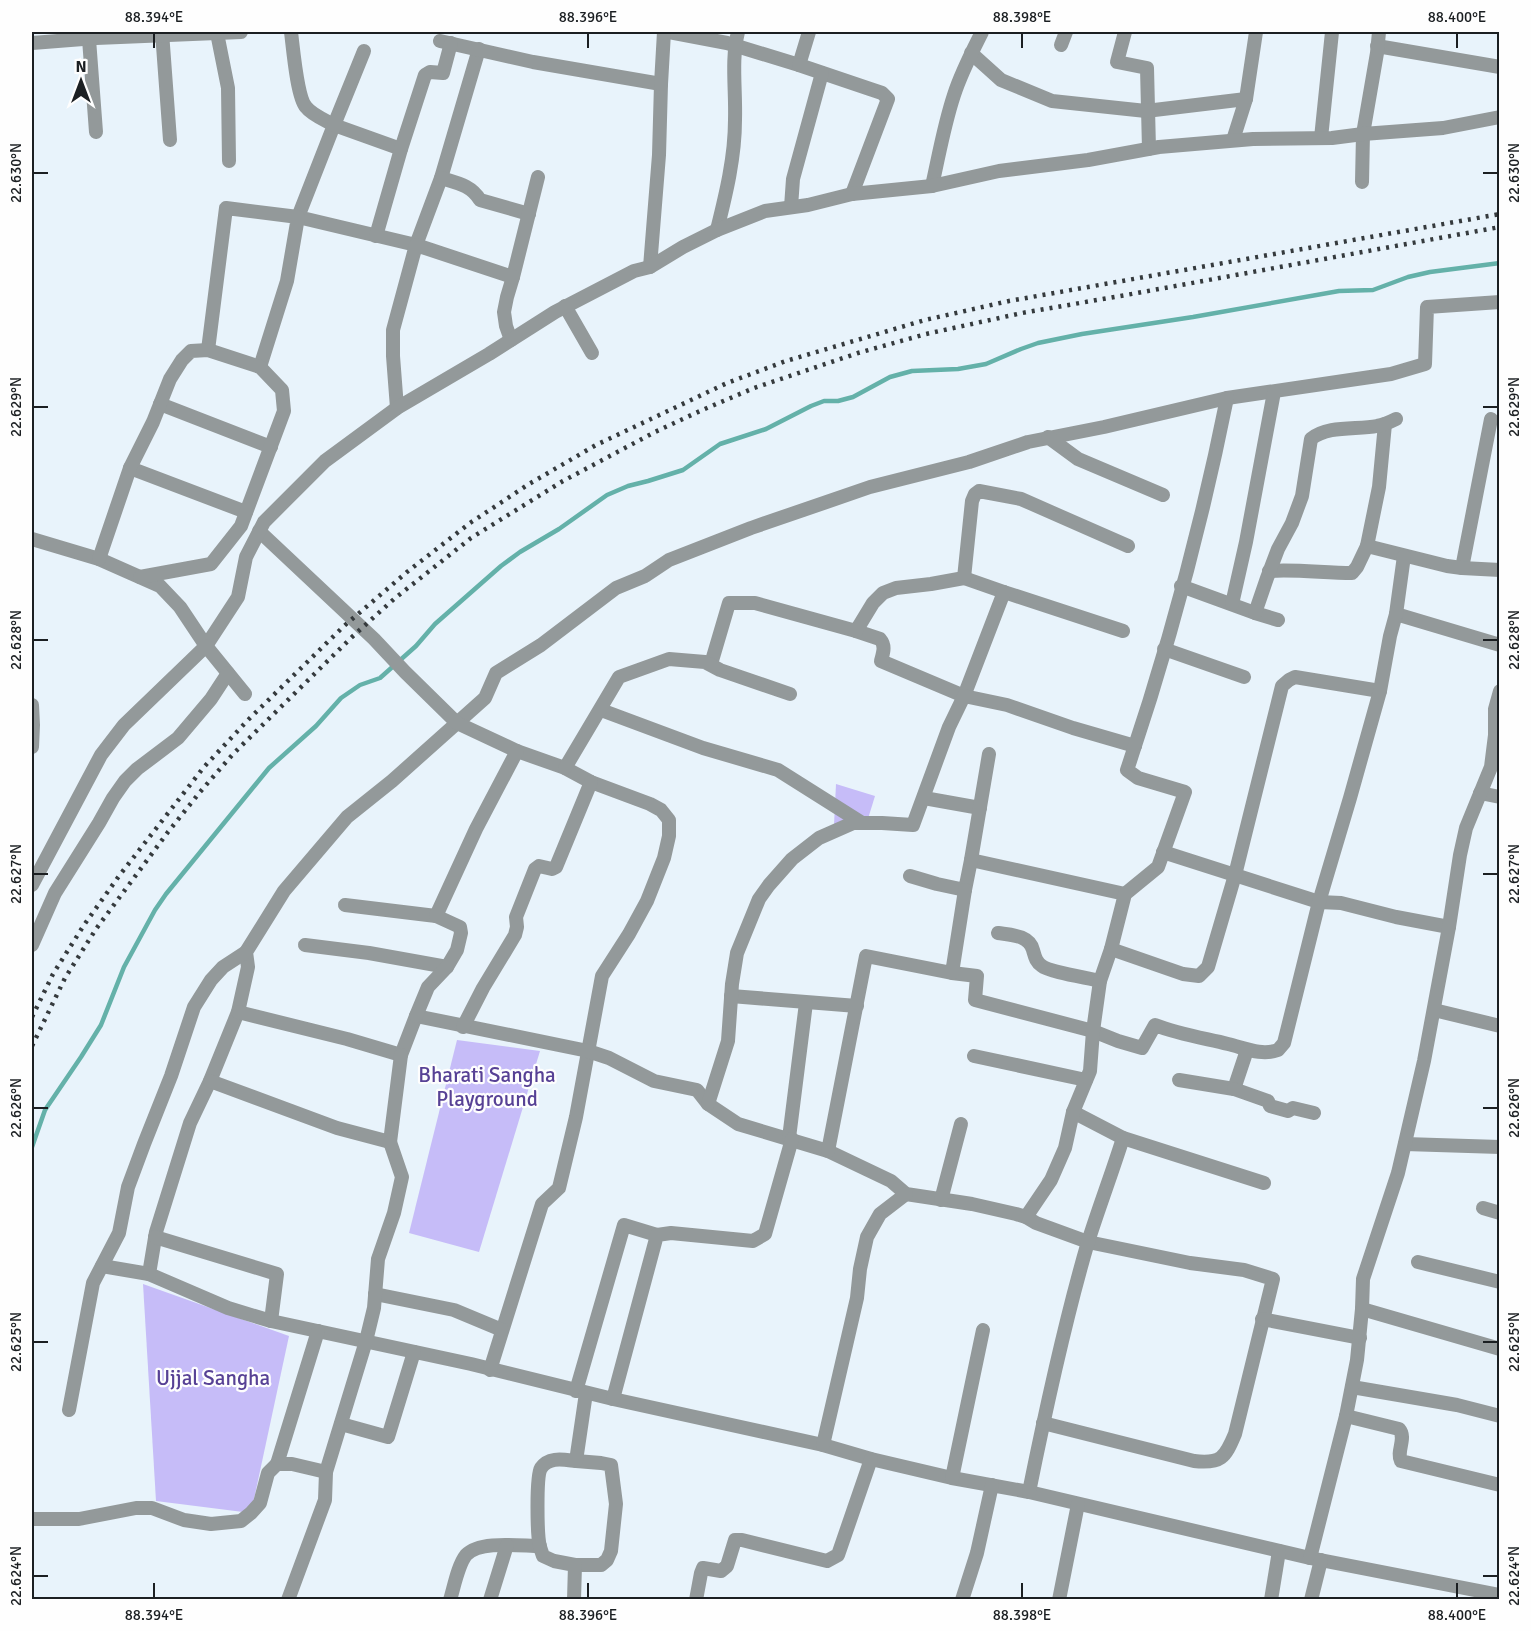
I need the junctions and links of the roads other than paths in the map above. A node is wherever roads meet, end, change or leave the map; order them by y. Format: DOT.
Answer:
graph roads {
  1 [pos="241,32"];
  2 [pos="291,32"];
  3 [pos="666,32"];
  4 [pos="738,32"];
  5 [pos="809,32"];
  6 [pos="982,32"];
  7 [pos="1066,32"];
  8 [pos="1125,32"];
  9 [pos="1256,32"];
  10 [pos="1332,32"];
  11 [pos="1379,32"];
  12 [pos="162,33"];
  13 [pos="217,33"];
  14 [pos="89,39"];
  15 [pos="32,43"];
  16 [pos="1061,45"];
  17 [pos="735,46"];
  18 [pos="1377,46"];
  19 [pos="479,49"];
  20 [pos="364,51"];
  21 [pos="971,53"];
  22 [pos="799,65"];
  23 [pos="1500,67"];
  24 [pos="822,73"];
  25 [pos="661,84"];
  26 [pos="1246,99"];
  27 [pos="1148,111"];
  28 [pos="1500,117"];
  29 [pos="334,125"];
  30 [pos="96,132"];
  31 [pos="1363,134"];
  32 [pos="1322,138"];
  33 [pos="170,140"];
  34 [pos="1233,140"];
  35 [pos="401,149"];
  36 [pos="1149,149"];
  37 [pos="229,160"];
  38 [pos="538,177"];
  39 [pos="441,178"];
  40 [pos="1362,183"];
  41 [pos="932,186"];
  42 [pos="852,194"];
  43 [pos="791,207"];
  44 [pos="529,214"];
  45 [pos="298,217"];
  46 [pos="717,230"];
  47 [pos="376,236"];
  48 [pos="416,245"];
  49 [pos="650,267"];
  50 [pos="513,277"];
  51 [pos="1500,302"];
  52 [pos="565,306"];
  53 [pos="511,340"];
  54 [pos="208,350"];
  55 [pos="592,353"];
  56 [pos="260,367"];
  57 [pos="1274,392"];
  58 [pos="1227,398"];
  59 [pos="160,404"];
  60 [pos="397,408"];
  61 [pos="1491,419"];
  62 [pos="1048,437"];
  63 [pos="271,447"];
  64 [pos="130,468"];
  65 [pos="1162,495"];
  66 [pos="246,512"];
  67 [pos="259,531"];
  68 [pos="32,539"];
  69 [pos="1128,546"];
  70 [pos="1367,546"];
  71 [pos="1404,556"];
  72 [pos="99,559"];
  73 [pos="1462,568"];
  74 [pos="1500,570"];
  75 [pos="1269,571"];
  76 [pos="140,577"];
  77 [pos="964,578"];
  78 [pos="1181,586"];
  79 [pos="1004,592"];
  80 [pos="1232,604"];
  81 [pos="1256,613"];
  82 [pos="1396,614"];
  83 [pos="1278,620"];
  84 [pos="856,631"];
  85 [pos="1123,631"];
  86 [pos="1500,645"];
  87 [pos="206,646"];
  88 [pos="1164,649"];
  89 [pos="711,664"];
  90 [pos="228,673"];
  91 [pos="1244,676"];
  92 [pos="1380,691"];
  93 [pos="1500,692"];
  94 [pos="245,694"];
  95 [pos="790,694"];
  96 [pos="964,696"];
  97 [pos="32,705"];
  98 [pos="601,710"];
  99 [pos="1497,710"];
  100 [pos="457,723"];
  101 [pos="1135,746"];
  102 [pos="32,747"];
  103 [pos="517,751"];
  104 [pos="990,754"];
  105 [pos="565,768"];
  106 [pos="591,782"];
  107 [pos="1480,793"];
  108 [pos="1500,797"];
  109 [pos="924,798"];
  110 [pos="980,808"];
  111 [pos="862,823"];
  112 [pos="1162,852"];
  113 [pos="971,860"];
  114 [pos="1235,875"];
  115 [pos="910,876"];
  116 [pos="32,885"];
  117 [pos="964,890"];
  118 [pos="1125,894"];
  119 [pos="1319,902"];
  120 [pos="345,905"];
  121 [pos="436,916"];
  122 [pos="1449,927"];
  123 [pos="998,933"];
  124 [pos="32,945"];
  125 [pos="305,945"];
  126 [pos="1111,950"];
  127 [pos="246,952"];
  128 [pos="447,967"];
  129 [pos="952,973"];
  130 [pos="1100,981"];
  131 [pos="731,996"];
  132 [pos="806,1003"];
  133 [pos="857,1006"];
  134 [pos="1434,1010"];
  135 [pos="238,1012"];
  136 [pos="416,1016"];
  137 [pos="1499,1022"];
  138 [pos="463,1027"];
  139 [pos="1093,1031"];
  140 [pos="1247,1050"];
  141 [pos="588,1052"];
  142 [pos="401,1055"];
  143 [pos="974,1056"];
  144 [pos="1086,1080"];
  145 [pos="1179,1080"];
  146 [pos="210,1081"];
  147 [pos="1234,1089"];
  148 [pos="708,1104"];
  149 [pos="1073,1113"];
  150 [pos="1314,1113"];
  151 [pos="961,1124"];
  152 [pos="1123,1138"];
  153 [pos="790,1139"];
  154 [pos="390,1142"];
  155 [pos="1405,1144"];
  156 [pos="1500,1147"];
  157 [pos="828,1151"];
  158 [pos="1264,1183"];
  159 [pos="906,1194"];
  160 [pos="941,1200"];
  161 [pos="1483,1208"];
  162 [pos="1500,1214"];
  163 [pos="1026,1217"];
  164 [pos="657,1235"];
  165 [pos="155,1237"];
  166 [pos="1088,1242"];
  167 [pos="1418,1262"];
  168 [pos="102,1266"];
  169 [pos="149,1274"];
  170 [pos="1500,1282"];
  171 [pos="375,1294"];
  172 [pos="1362,1310"];
  173 [pos="1262,1318"];
  174 [pos="271,1321"];
  175 [pos="502,1330"];
  176 [pos="983,1330"];
  177 [pos="318,1331"];
  178 [pos="1360,1338"];
  179 [pos="366,1341"];
  180 [pos="1500,1349"];
  181 [pos="414,1352"];
  182 [pos="490,1370"];
  183 [pos="1352,1387"];
  184 [pos="581,1392"];
  185 [pos="613,1399"];
  186 [pos="69,1410"];
  187 [pos="1346,1416"];
  188 [pos="1500,1416"];
  189 [pos="1043,1423"];
  190 [pos="341,1424"];
  191 [pos="823,1445"];
  192 [pos="871,1459"];
  193 [pos="576,1461"];
  194 [pos="277,1464"];
  195 [pos="326,1472"];
  196 [pos="952,1478"];
  197 [pos="992,1485"];
  198 [pos="1500,1485"];
  199 [pos="1029,1492"];
  200 [pos="1078,1504"];
  201 [pos="32,1519"];
  202 [pos="507,1545"];
  203 [pos="540,1546"];
  204 [pos="1279,1551"];
  205 [pos="1316,1559"];
  206 [pos="575,1565"];
  207 [pos="1500,1595"];
  208 [pos="288,1599"];
  209 [pos="450,1599"];
  210 [pos="490,1599"];
  211 [pos="574,1599"];
  212 [pos="696,1599"];
  213 [pos="962,1599"];
  214 [pos="1059,1599"];
  215 [pos="1271,1599"];
  216 [pos="1311,1599"];
  1 -- 13 [label="street"];
  2 -- 29 [label="street"];
  3 -- 17 [label="street"];
  3 -- 25 [label="street"];
  4 -- 17 [label="street"];
  5 -- 22 [label="street"];
  6 -- 21 [label="street"];
  7 -- 16 [label="street"];
  8 -- 27 [label="street"];
  9 -- 26 [label="street"];
  10 -- 32 [label="street"];
  11 -- 18 [label="street"];
  12 -- 13 [label="street"];
  12 -- 14 [label="street"];
  12 -- 33 [label="street"];
  13 -- 37 [label="street"];
  14 -- 15 [label="street"];
  14 -- 30 [label="street"];
  17 -- 22 [label="street"];
  17 -- 46 [label="street"];
  18 -- 23 [label="street"];
  18 -- 31 [label="street"];
  19 -- 25 [label="street"];
  19 -- 35 [label="street"];
  19 -- 39 [label="street"];
  20 -- 29 [label="street"];
  21 -- 27 [label="street"];
  21 -- 41 [label="street"];
  22 -- 24 [label="street"];
  24 -- 42 [label="street"];
  24 -- 43 [label="street"];
  25 -- 49 [label="street"];
  26 -- 27 [label="street"];
  26 -- 34 [label="street"];
  27 -- 36 [label="street"];
  28 -- 31 [label="street"];
  29 -- 35 [label="street"];
  29 -- 45 [label="street"];
  31 -- 32 [label="street"];
  31 -- 40 [label="street"];
  32 -- 34 [label="street"];
  34 -- 36 [label="street"];
  35 -- 47 [label="street"];
  36 -- 41 [label="street"];
  38 -- 44 [label="street"];
  39 -- 44 [label="street"];
  39 -- 48 [label="street"];
  41 -- 42 [label="street"];
  42 -- 43 [label="street"];
  43 -- 46 [label="street"];
  44 -- 50 [label="street"];
  45 -- 47 [label="street"];
  45 -- 54 [label="street"];
  45 -- 56 [label="street"];
  46 -- 49 [label="street"];
  47 -- 48 [label="street"];
  48 -- 50 [label="street"];
  48 -- 60 [label="street"];
  49 -- 52 [label="street"];
  50 -- 53 [label="street"];
  51 -- 57 [label="street"];
  52 -- 53 [label="street"];
  52 -- 55 [label="street"];
  53 -- 60 [label="street"];
  54 -- 56 [label="street"];
  54 -- 59 [label="street"];
  56 -- 63 [label="street"];
  57 -- 58 [label="street"];
  57 -- 80 [label="street"];
  58 -- 62 [label="street"];
  58 -- 78 [label="street"];
  59 -- 63 [label="street"];
  59 -- 64 [label="street"];
  60 -- 67 [label="street"];
  61 -- 73 [label="street"];
  62 -- 65 [label="street"];
  62 -- 100 [label="street"];
  63 -- 66 [label="street"];
  64 -- 66 [label="street"];
  64 -- 72 [label="street"];
  66 -- 76 [label="street"];
  67 -- 87 [label="street"];
  67 -- 100 [label="street"];
  68 -- 72 [label="street"];
  69 -- 77 [label="street"];
  70 -- 71 [label="street"];
  70 -- 75 [label="street"];
  70 -- 75 [label="street"];
  71 -- 73 [label="street"];
  71 -- 82 [label="street"];
  72 -- 76 [label="street"];
  73 -- 74 [label="street"];
  75 -- 81 [label="street"];
  76 -- 87 [label="street"];
  77 -- 79 [label="street"];
  77 -- 84 [label="street"];
  78 -- 80 [label="street"];
  78 -- 88 [label="street"];
  79 -- 85 [label="street"];
  79 -- 96 [label="street"];
  80 -- 81 [label="street"];
  81 -- 83 [label="street"];
  82 -- 86 [label="street"];
  82 -- 92 [label="street"];
  84 -- 89 [label="street"];
  84 -- 96 [label="street"];
  87 -- 90 [label="street"];
  87 -- 116 [label="street"];
  88 -- 91 [label="street"];
  88 -- 101 [label="street"];
  89 -- 95 [label="street"];
  89 -- 98 [label="street"];
  90 -- 94 [label="street"];
  90 -- 124 [label="street"];
  92 -- 114 [label="street"];
  92 -- 119 [label="street"];
  93 -- 99 [label="street"];
  96 -- 101 [label="street"];
  96 -- 109 [label="street"];
  97 -- 102 [label="street"];
  98 -- 105 [label="street"];
  98 -- 111 [label="street"];
  99 -- 107 [label="street"];
  100 -- 103 [label="street"];
  100 -- 127 [label="street"];
  101 -- 112 [label="street"];
  103 -- 105 [label="street"];
  103 -- 121 [label="street"];
  104 -- 110 [label="street"];
  105 -- 106 [label="street"];
  106 -- 138 [label="street"];
  106 -- 141 [label="street"];
  107 -- 108 [label="street"];
  107 -- 122 [label="street"];
  109 -- 110 [label="street"];
  109 -- 111 [label="street"];
  110 -- 113 [label="street"];
  111 -- 131 [label="street"];
  112 -- 114 [label="street"];
  112 -- 118 [label="street"];
  113 -- 117 [label="street"];
  113 -- 118 [label="street"];
  114 -- 119 [label="street"];
  114 -- 126 [label="street"];
  115 -- 117 [label="street"];
  117 -- 129 [label="street"];
  118 -- 126 [label="street"];
  119 -- 122 [label="street"];
  119 -- 140 [label="street"];
  120 -- 121 [label="street"];
  121 -- 128 [label="street"];
  122 -- 134 [label="street"];
  123 -- 130 [label="street"];
  125 -- 128 [label="street"];
  126 -- 130 [label="street"];
  127 -- 135 [label="street"];
  127 -- 168 [label="street"];
  128 -- 136 [label="street"];
  129 -- 133 [label="street"];
  129 -- 139 [label="street"];
  130 -- 139 [label="street"];
  131 -- 132 [label="street"];
  131 -- 148 [label="street"];
  132 -- 133 [label="street"];
  132 -- 153 [label="street"];
  133 -- 157 [label="street"];
  134 -- 137 [label="street"];
  134 -- 155 [label="street"];
  135 -- 142 [label="street"];
  135 -- 146 [label="street"];
  136 -- 138 [label="street"];
  136 -- 142 [label="street"];
  138 -- 141 [label="street"];
  139 -- 140 [label="street"];
  139 -- 144 [label="street"];
  140 -- 147 [label="street"];
  141 -- 148 [label="street"];
  141 -- 175 [label="street"];
  142 -- 154 [label="street"];
  143 -- 144 [label="street"];
  144 -- 149 [label="street"];
  145 -- 147 [label="street"];
  146 -- 154 [label="street"];
  146 -- 165 [label="street"];
  147 -- 150 [label="street"];
  148 -- 153 [label="street"];
  149 -- 152 [label="street"];
  149 -- 163 [label="street"];
  151 -- 160 [label="street"];
  152 -- 158 [label="street"];
  152 -- 166 [label="street"];
  153 -- 157 [label="street"];
  153 -- 164 [label="street"];
  154 -- 171 [label="street"];
  155 -- 156 [label="street"];
  155 -- 172 [label="street"];
  157 -- 159 [label="street"];
  159 -- 160 [label="street"];
  159 -- 191 [label="street"];
  160 -- 163 [label="street"];
  161 -- 162 [label="street"];
  163 -- 166 [label="street"];
  164 -- 184 [label="street"];
  164 -- 185 [label="street"];
  165 -- 169 [label="street"];
  165 -- 174 [label="street"];
  166 -- 173 [label="street"];
  166 -- 189 [label="street"];
  167 -- 170 [label="street"];
  168 -- 169 [label="street"];
  168 -- 186 [label="street"];
  169 -- 174 [label="street"];
  171 -- 175 [label="street"];
  171 -- 179 [label="street"];
  172 -- 178 [label="street"];
  172 -- 180 [label="street"];
  173 -- 178 [label="street"];
  173 -- 189 [label="street"];
  174 -- 177 [label="street"];
  175 -- 182 [label="street"];
  176 -- 196 [label="street"];
  177 -- 179 [label="street"];
  177 -- 194 [label="street"];
  178 -- 183 [label="street"];
  179 -- 181 [label="street"];
  179 -- 190 [label="street"];
  181 -- 182 [label="street"];
  181 -- 190 [label="street"];
  182 -- 184 [label="street"];
  183 -- 187 [label="street"];
  183 -- 188 [label="street"];
  184 -- 185 [label="street"];
  184 -- 193 [label="street"];
  185 -- 191 [label="street"];
  187 -- 198 [label="street"];
  187 -- 205 [label="street"];
  189 -- 199 [label="street"];
  190 -- 195 [label="street"];
  191 -- 192 [label="street"];
  192 -- 196 [label="street"];
  192 -- 212 [label="street"];
  193 -- 203 [label="street"];
  193 -- 206 [label="street"];
  194 -- 195 [label="street"];
  194 -- 201 [label="street"];
  195 -- 208 [label="street"];
  196 -- 197 [label="street"];
  197 -- 199 [label="street"];
  197 -- 213 [label="street"];
  199 -- 200 [label="street"];
  200 -- 204 [label="street"];
  200 -- 214 [label="street"];
  202 -- 203 [label="street"];
  202 -- 209 [label="street"];
  202 -- 210 [label="street"];
  203 -- 206 [label="street"];
  204 -- 205 [label="street"];
  204 -- 215 [label="street"];
  205 -- 207 [label="street"];
  205 -- 216 [label="street"];
  206 -- 211 [label="street"];
}
